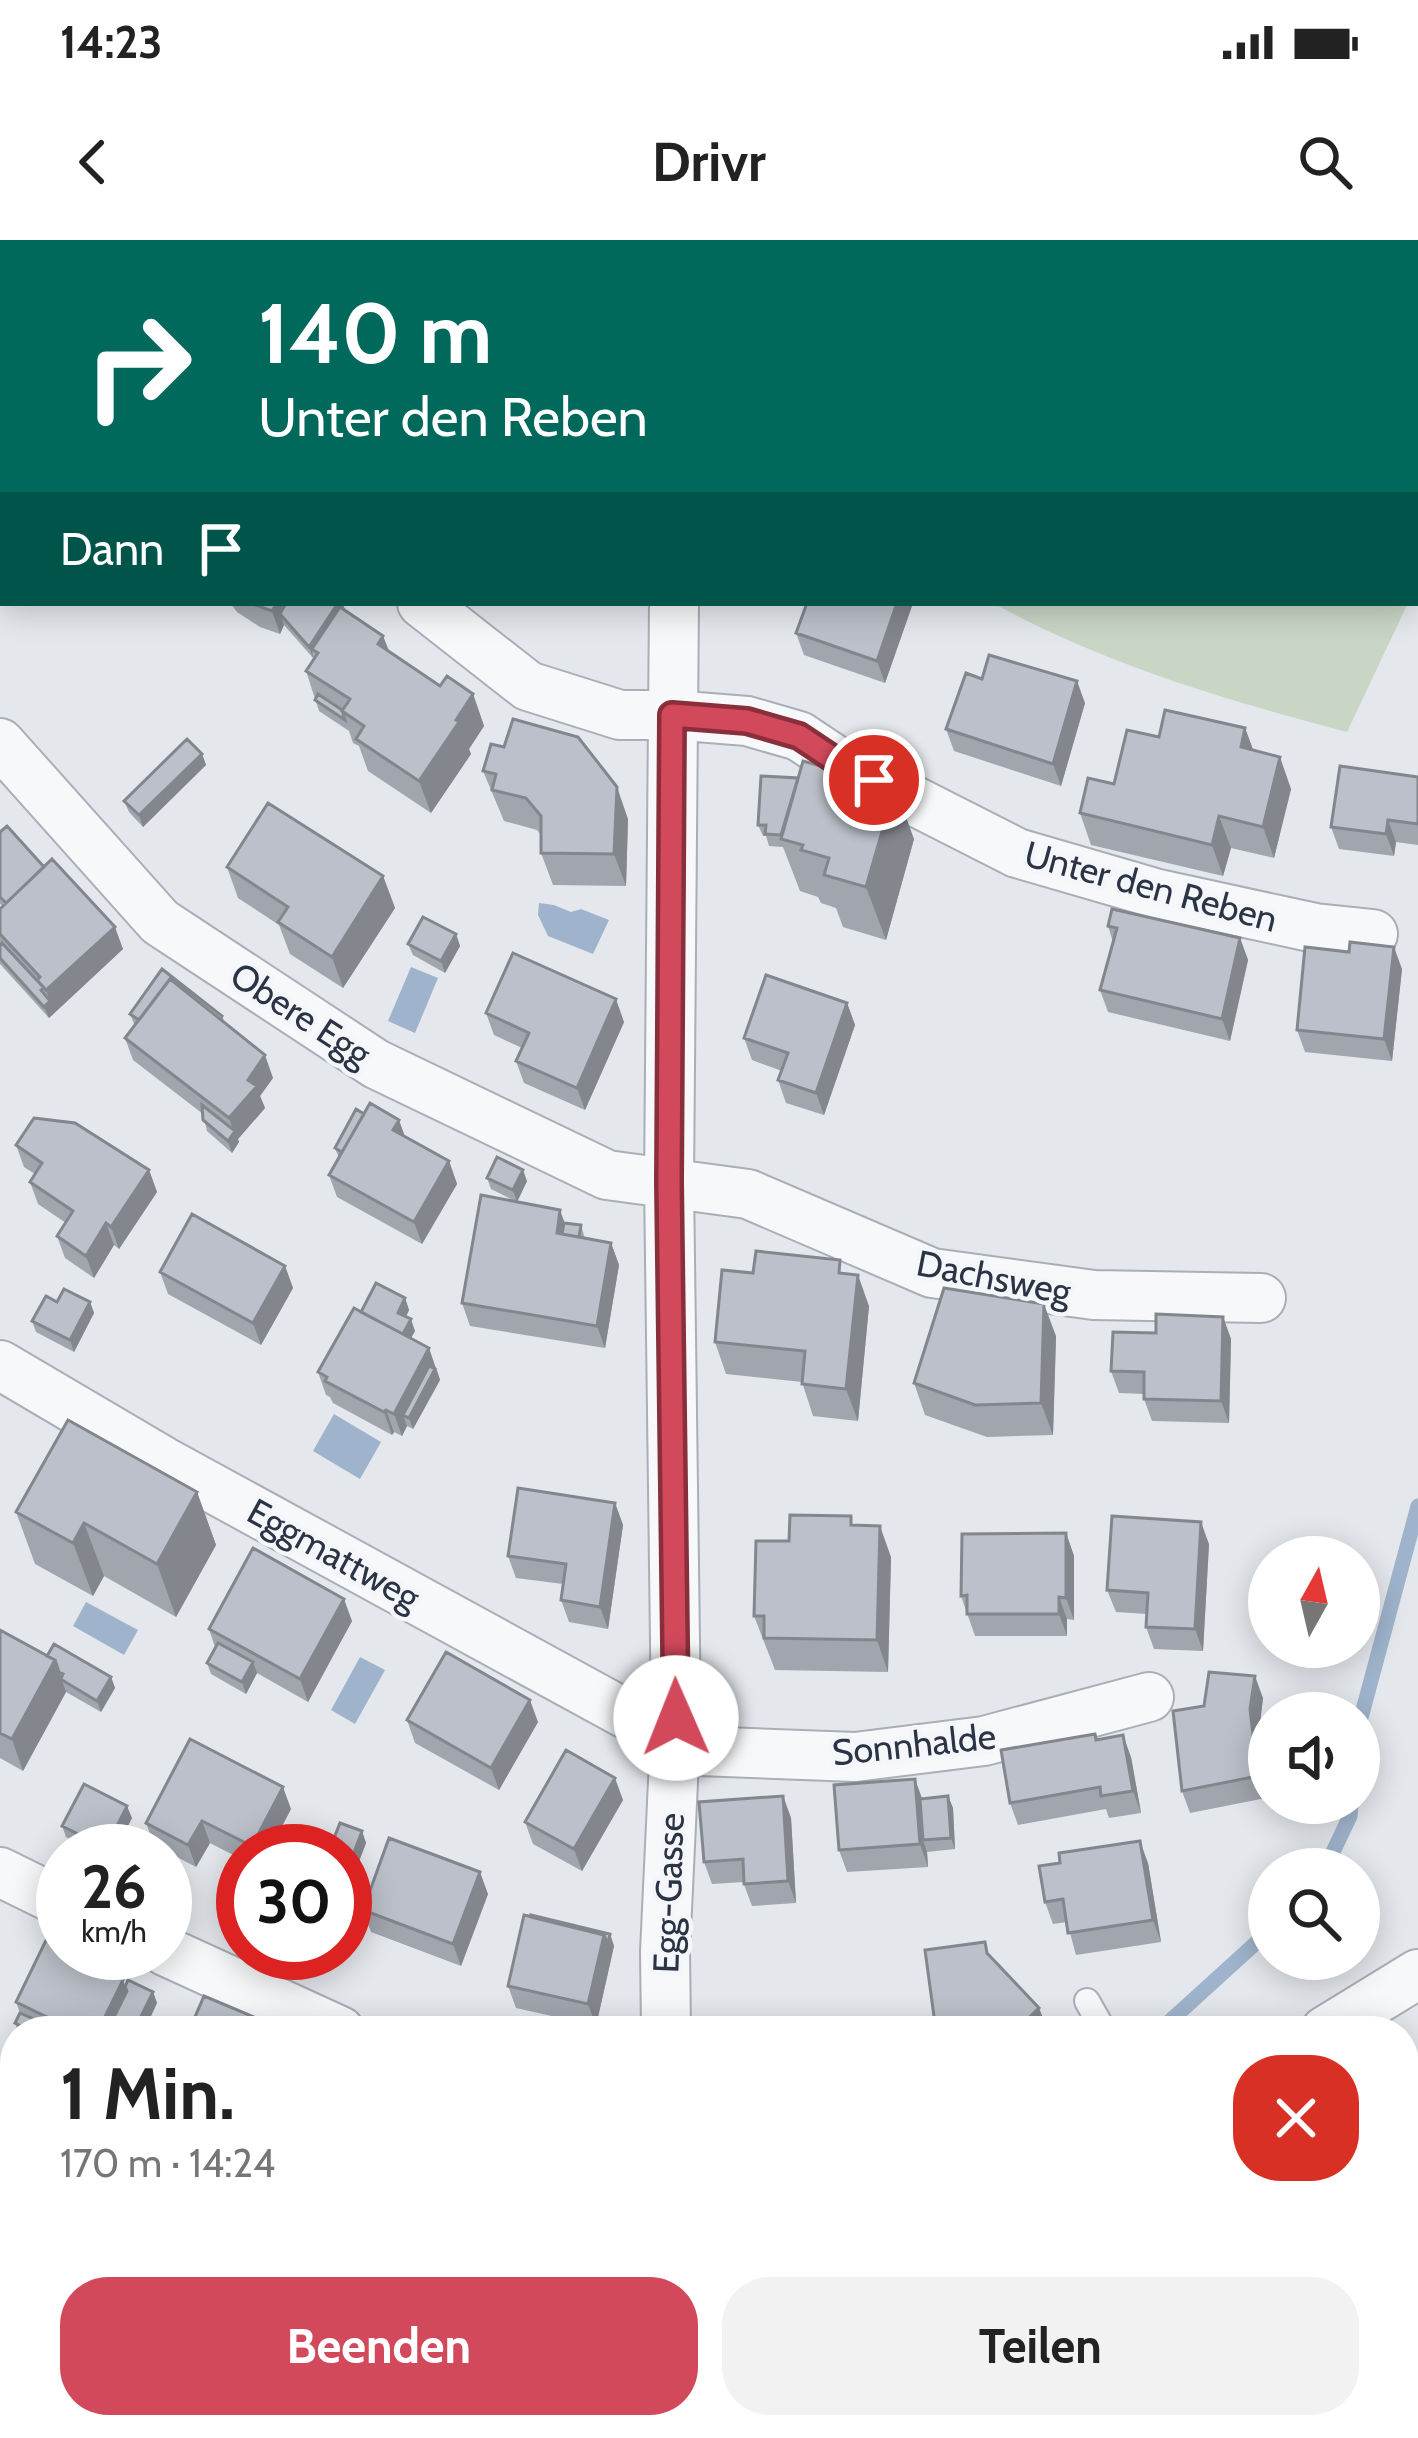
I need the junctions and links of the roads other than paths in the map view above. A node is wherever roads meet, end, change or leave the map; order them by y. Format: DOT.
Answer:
graph roads {
  1 [pos="426,606"];
  2 [pos="674,606"];
  3 [pos="672,715"];
  4 [pos="0,743"];
  5 [pos="1373,934"];
  6 [pos="669,1182"];
  7 [pos="1261,1298"];
  8 [pos="0,1365"];
  9 [pos="1149,1697"];
  10 [pos="675,1734"];
  11 [pos="0,1872"];
  12 [pos="36,1890"];
  13 [pos="192,1964"];
  14 [pos="1418,1974"];
  15 [pos="1087,2002"];
  16 [pos="307,2016"];
  17 [pos="666,2016"];
  18 [pos="1095,2016"];
  19 [pos="1349,2016"];
  1 -- 3 [label="street, Unter den Reben"];
  2 -- 3 [label="street, Egg-Gasse"];
  3 -- 5 [label="street, Unter den Reben"];
  3 -- 6 [label="street, Egg-Gasse"];
  4 -- 6 [label="street, Obere Egg"];
  6 -- 7 [label="street, Dachsweg"];
  6 -- 10 [label="street, Egg-Gasse"];
  8 -- 10 [label="street, Eggmattweg"];
  9 -- 10 [label="street, Sonnhalde"];
  10 -- 17 [label="street, Egg-Gasse"];
  11 -- 12 [label="street"];
  13 -- 16 [label="street"];
  14 -- 19 [label="street"];
  15 -- 18 [label="lane"];
}
